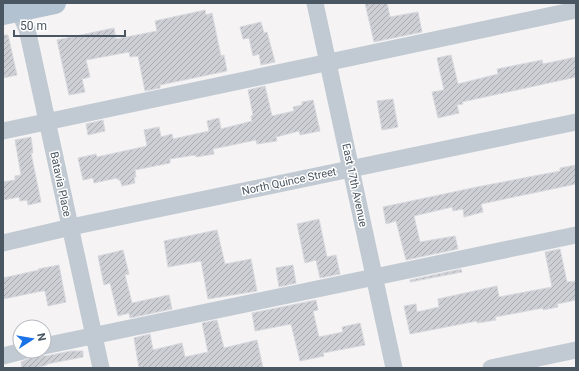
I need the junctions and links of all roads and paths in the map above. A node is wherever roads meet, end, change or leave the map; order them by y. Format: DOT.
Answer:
graph roads {
  1 [pos="55,3"];
  2 [pos="315,3"];
  3 [pos="12,9"];
  4 [pos="576,10"];
  5 [pos="328,62"];
  6 [pos="47,121"];
  7 [pos="576,122"];
  8 [pos="3,131"];
  9 [pos="351,168"];
  10 [pos="70,227"];
  11 [pos="576,235"];
  12 [pos="3,242"];
  13 [pos="374,277"];
  14 [pos="94,335"];
  15 [pos="52,344"];
  16 [pos="576,350"];
  17 [pos="100,368"];
  18 [pos="394,368"];
  19 [pos="491,368"];
  1 -- 3 [label="main road"];
  2 -- 5 [label="street, East 17th Avenue"];
  3 -- 6 [label="street, Batavia Place"];
  4 -- 5 [label="street"];
  5 -- 6 [label="street"];
  5 -- 9 [label="street, East 17th Avenue"];
  6 -- 8 [label="street"];
  6 -- 10 [label="street, Batavia Place"];
  7 -- 9 [label="street, North Quince Street"];
  9 -- 10 [label="street, North Quince Street"];
  9 -- 13 [label="street, East 17th Avenue"];
  10 -- 12 [label="street, North Quince Street"];
  10 -- 14 [label="street, Batavia Place"];
  11 -- 13 [label="street"];
  13 -- 14 [label="street"];
  13 -- 18 [label="street, East 17th Avenue"];
  14 -- 15 [label="street"];
  14 -- 17 [label="street, Batavia Place"];
  16 -- 19 [label="street"];
}
